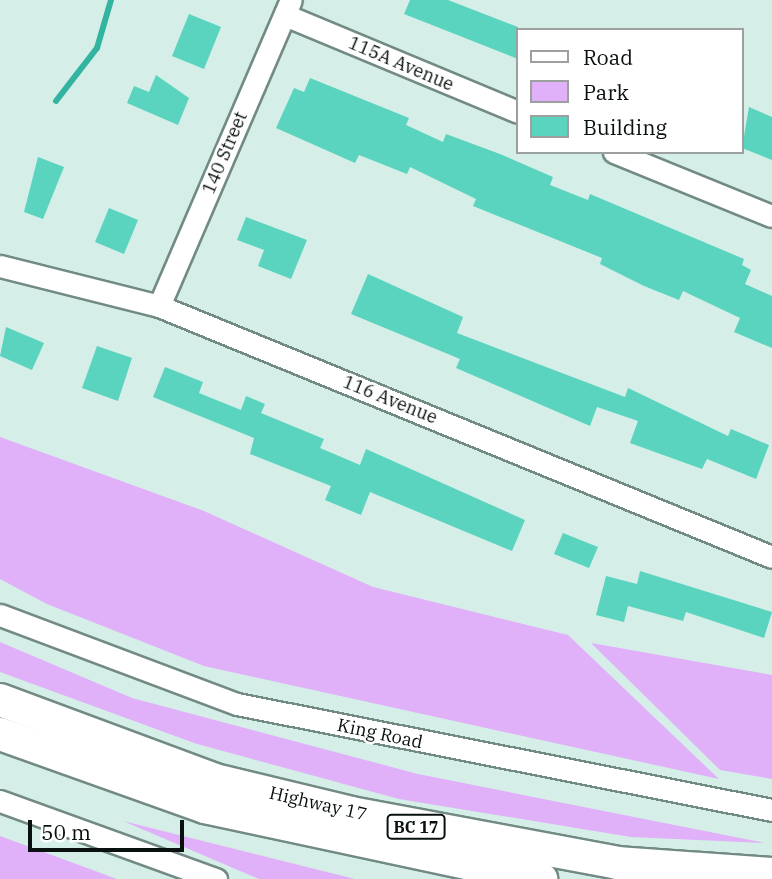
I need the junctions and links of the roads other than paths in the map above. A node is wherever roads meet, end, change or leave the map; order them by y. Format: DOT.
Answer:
graph roads {
  1 [pos="288,8"];
  2 [pos="516,111"];
  3 [pos="619,154"];
  4 [pos="772,216"];
  5 [pos="0,266"];
  6 [pos="159,306"];
  7 [pos="772,557"];
  8 [pos="0,615"];
  9 [pos="0,701"];
  10 [pos="0,734"];
  11 [pos="0,801"];
  12 [pos="772,810"];
  13 [pos="772,874"];
  14 [pos="216,879"];
  15 [pos="541,879"];
  1 -- 2 [label="street, 115A Avenue"];
  1 -- 6 [label="street, 140 Street"];
  3 -- 4 [label="street"];
  5 -- 6 [label="street, 116 Avenue"];
  6 -- 7 [label="street, 116 Avenue"];
  8 -- 12 [label="street, King Road"];
  9 -- 13 [label="highway, Highway 17 / BC 17"];
  10 -- 15 [label="highway, Highway 17 / BC 17"];
  11 -- 14 [label="street"];
}
